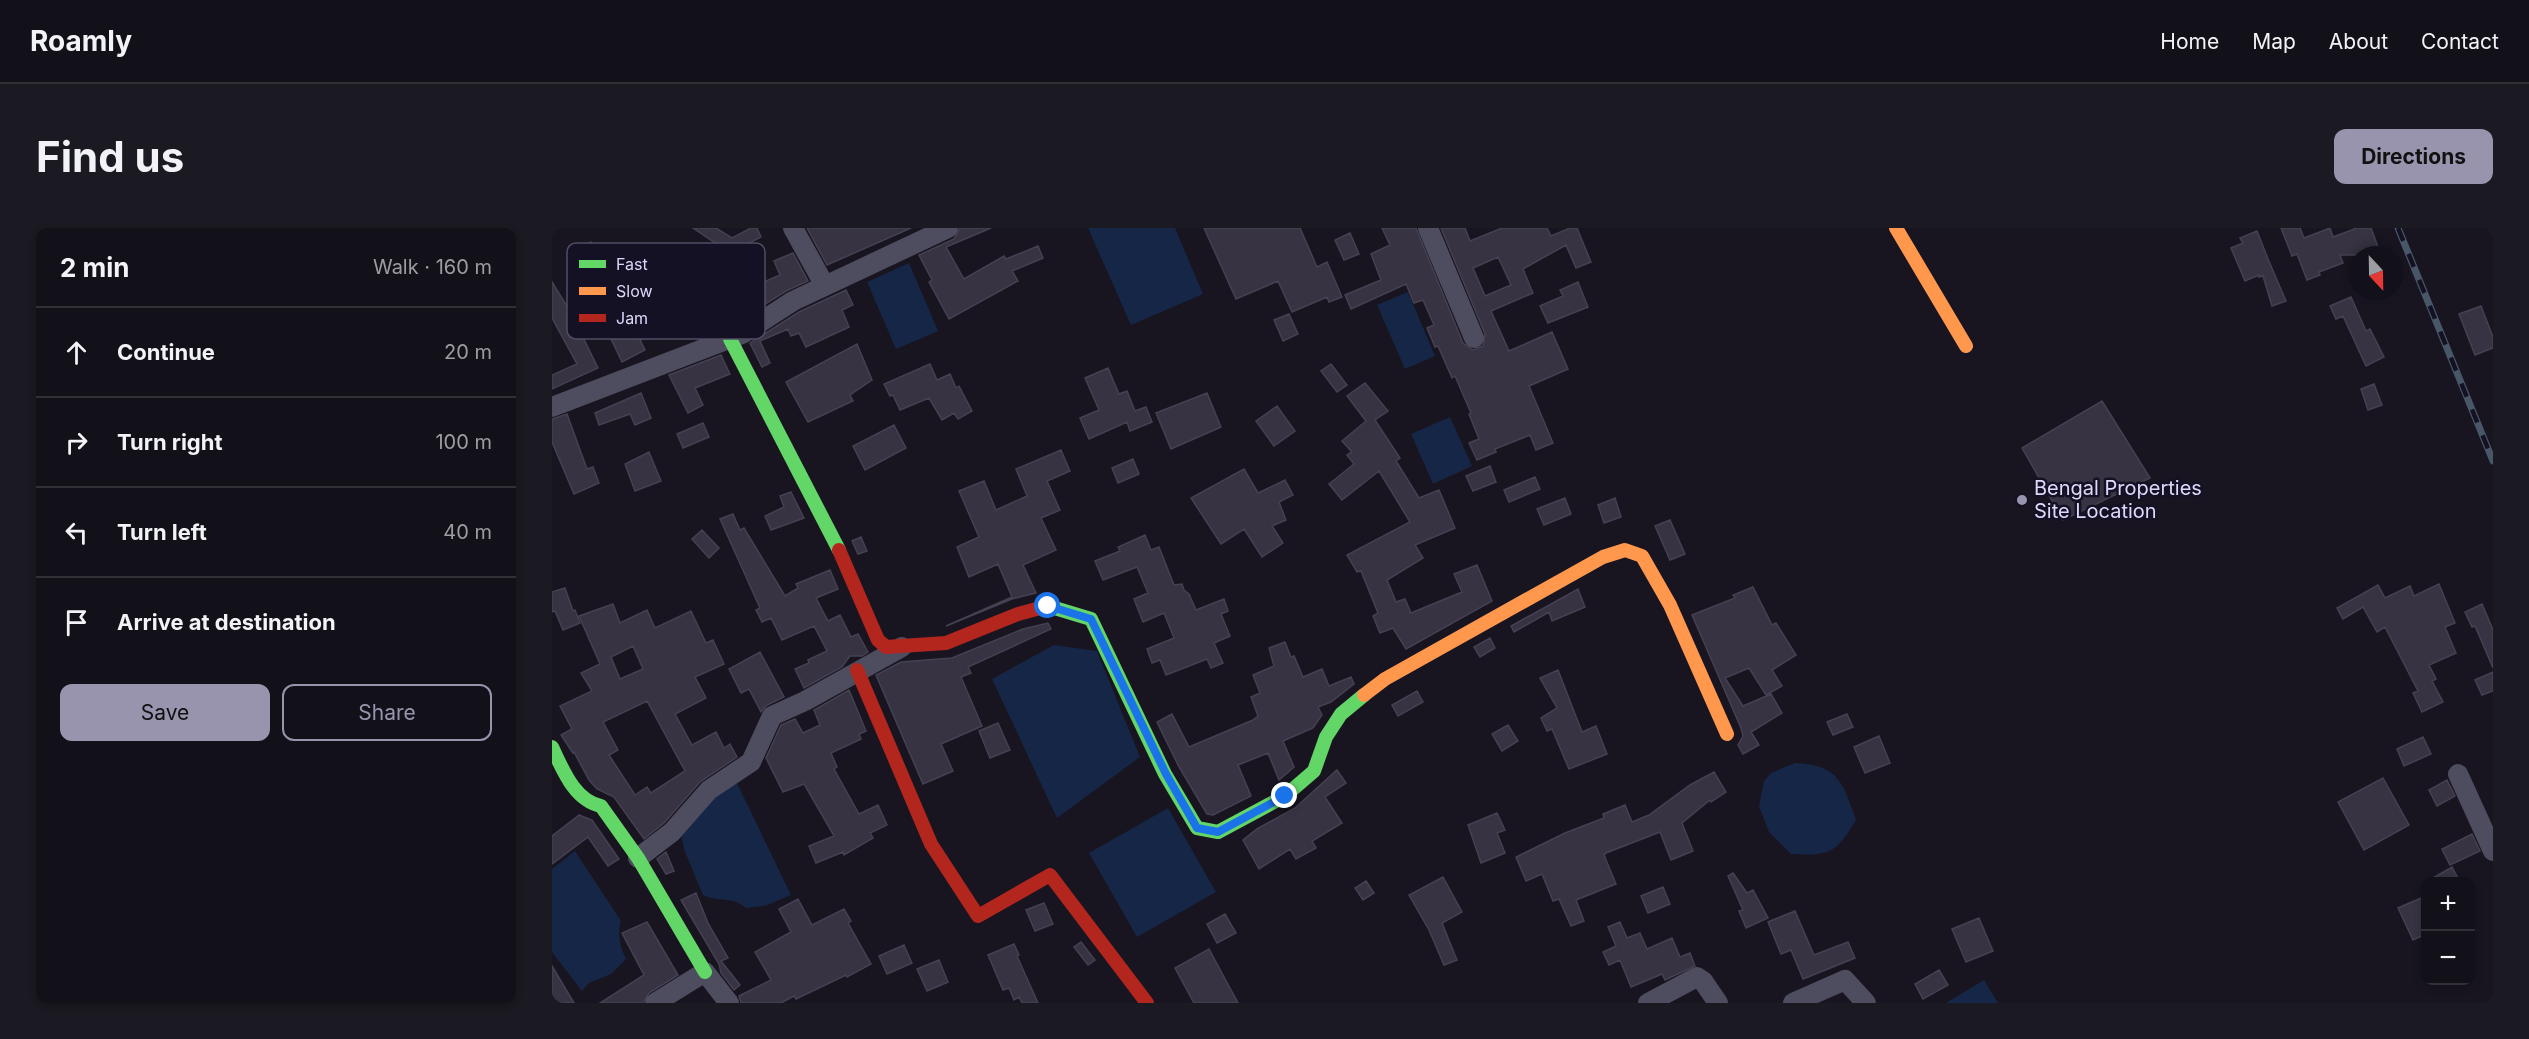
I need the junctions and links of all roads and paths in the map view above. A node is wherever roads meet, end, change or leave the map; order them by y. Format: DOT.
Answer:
graph roads {
  1 [pos="793,228"];
  2 [pos="948,228"];
  3 [pos="1428,228"];
  4 [pos="1896,228"];
  5 [pos="825,286"];
  6 [pos="765,319"];
  7 [pos="1474,338"];
  8 [pos="730,339"];
  9 [pos="1966,346"];
  10 [pos="552,407"];
  11 [pos="902,647"];
  12 [pos="857,670"];
  13 [pos="1727,734"];
  14 [pos="552,747"];
  15 [pos="2458,774"];
  16 [pos="2493,851"];
  17 [pos="638,858"];
  18 [pos="705,972"];
  19 [pos="655,1003"];
  20 [pos="729,1003"];
  21 [pos="1147,1003"];
  22 [pos="1648,1003"];
  23 [pos="1718,1003"];
  24 [pos="1793,1003"];
  25 [pos="1866,1003"];
  1 -- 5 [label="street"];
  2 -- 5 [label="street"];
  3 -- 7 [label="street"];
  4 -- 9 [label="street"];
  5 -- 6 [label="street"];
  8 -- 10 [label="street"];
  8 -- 11 [label="street"];
  11 -- 12 [label="street"];
  11 -- 13 [label="street"];
  12 -- 17 [label="street"];
  12 -- 21 [label="street"];
  14 -- 17 [label="street"];
  15 -- 16 [label="street"];
  17 -- 18 [label="street"];
  18 -- 19 [label="street"];
  18 -- 20 [label="street"];
  22 -- 23 [label="street"];
  24 -- 25 [label="street"];
}
